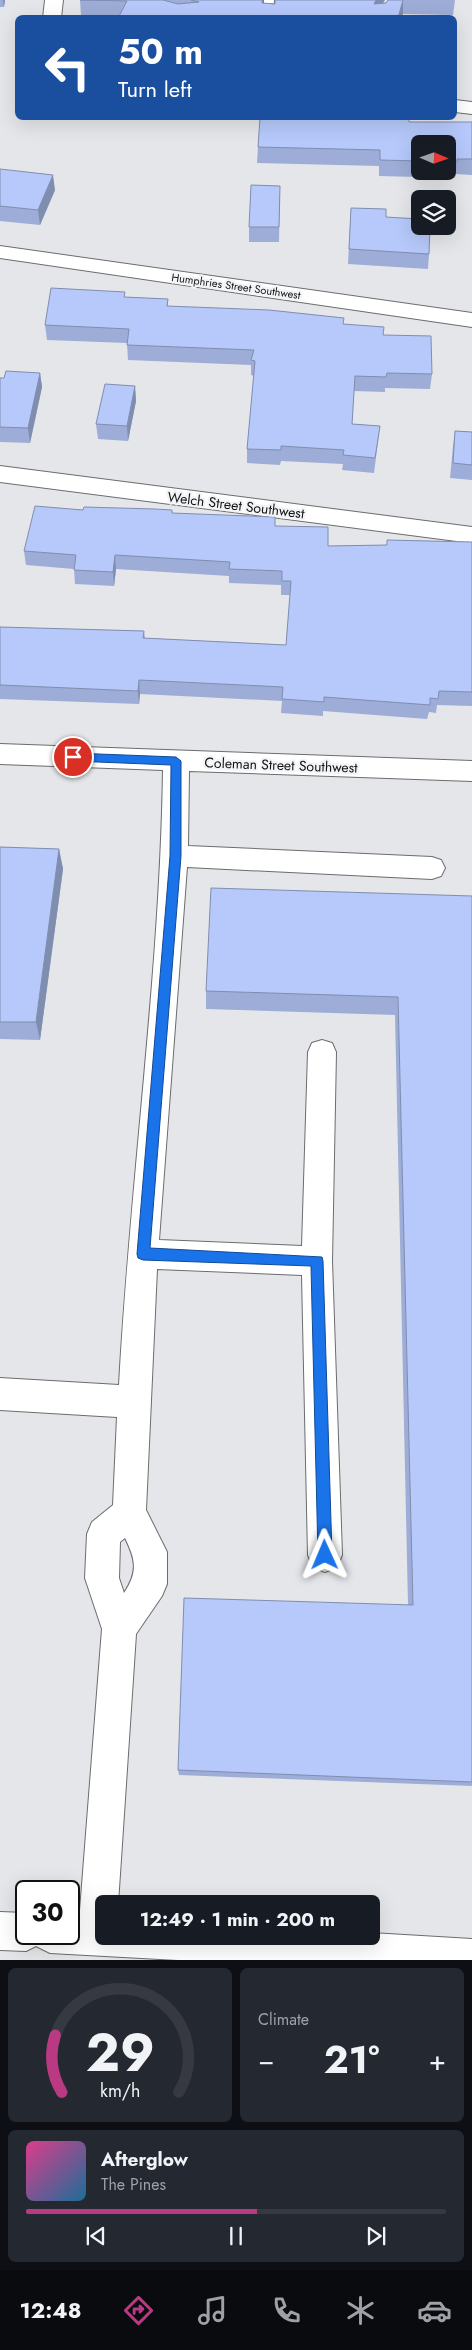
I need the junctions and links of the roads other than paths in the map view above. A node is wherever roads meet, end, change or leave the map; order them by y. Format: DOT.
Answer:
graph roads {
  1 [pos="54,0"];
  2 [pos="269,0"];
  3 [pos="52,15"];
  4 [pos="268,15"];
  5 [pos="457,106"];
  6 [pos="472,108"];
  7 [pos="0,252"];
  8 [pos="472,320"];
  9 [pos="0,474"];
  10 [pos="472,535"];
  11 [pos="0,754"];
  12 [pos="176,761"];
  13 [pos="472,771"];
  14 [pos="176,856"];
  15 [pos="432,868"];
  16 [pos="322,1052"];
  17 [pos="143,1254"];
  18 [pos="317,1261"];
  19 [pos="0,1394"];
  20 [pos="134,1402"];
  21 [pos="129,1513"];
  22 [pos="325,1555"];
  23 [pos="119,1629"];
  24 [pos="100,1895"];
  25 [pos="0,1931"];
  26 [pos="15,1932"];
  27 [pos="80,1935"];
  28 [pos="95,1936"];
  29 [pos="250,1945"];
  30 [pos="472,1958"];
  1 -- 3 [label="street"];
  2 -- 4 [label="lane"];
  5 -- 6 [label="street"];
  7 -- 8 [label="street, Humphries Street Southwest"];
  9 -- 10 [label="street, Welch Street Southwest"];
  11 -- 12 [label="street, Coleman Street Southwest"];
  12 -- 13 [label="street, Coleman Street Southwest"];
  12 -- 14 [label="street"];
  14 -- 15 [label="street"];
  14 -- 17 [label="street"];
  16 -- 18 [label="street"];
  17 -- 18 [label="street"];
  17 -- 20 [label="street"];
  18 -- 22 [label="street"];
  19 -- 20 [label="street"];
  20 -- 21 [label="street"];
  21 -- 23 [label="street"];
  21 -- 23 [label="street"];
  23 -- 24 [label="street"];
  25 -- 26 [label="street"];
  27 -- 28 [label="street"];
  29 -- 30 [label="street"];
}
